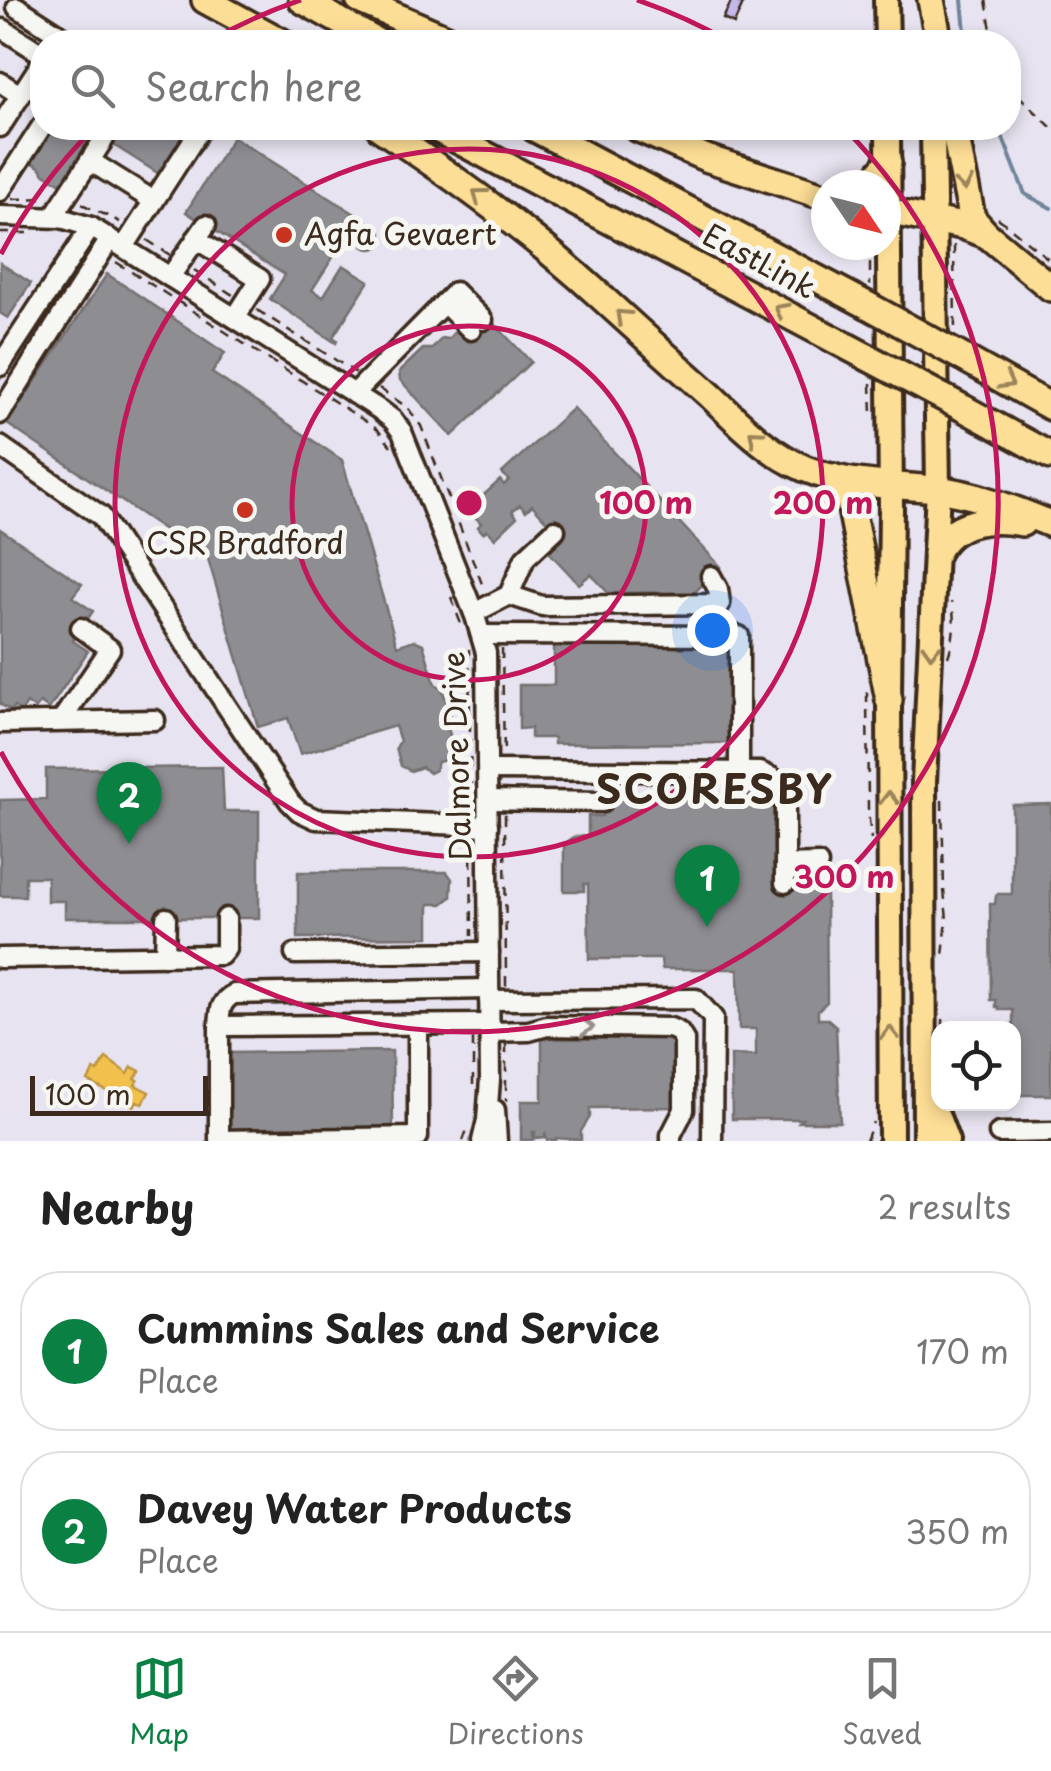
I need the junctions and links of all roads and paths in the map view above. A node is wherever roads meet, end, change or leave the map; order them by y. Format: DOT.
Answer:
graph roads {
  1 [pos="185,0"];
  2 [pos="205,0"];
  3 [pos="302,0"];
  4 [pos="359,0"];
  5 [pos="886,0"];
  6 [pos="929,0"];
  7 [pos="986,0"];
  8 [pos="17,7"];
  9 [pos="3,29"];
  10 [pos="52,30"];
  11 [pos="232,30"];
  12 [pos="260,30"];
  13 [pos="356,30"];
  14 [pos="428,30"];
  15 [pos="887,30"];
  16 [pos="930,30"];
  17 [pos="936,30"];
  18 [pos="991,30"];
  19 [pos="30,49"];
  20 [pos="30,79"];
  21 [pos="0,82"];
  22 [pos="20,96"];
  23 [pos="1021,98"];
  24 [pos="0,127"];
  25 [pos="1051,127"];
  26 [pos="35,140"];
  27 [pos="104,140"];
  28 [pos="194,140"];
  29 [pos="398,140"];
  30 [pos="457,140"];
  31 [pos="556,140"];
  32 [pos="664,140"];
  33 [pos="888,140"];
  34 [pos="934,140"];
  35 [pos="956,140"];
  36 [pos="90,161"];
  37 [pos="888,163"];
  38 [pos="882,170"];
  39 [pos="888,170"];
  40 [pos="746,171"];
  41 [pos="811,185"];
  42 [pos="811,193"];
  43 [pos="65,199"];
  44 [pos="3,202"];
  45 [pos="154,202"];
  46 [pos="901,214"];
  47 [pos="936,221"];
  48 [pos="47,225"];
  49 [pos="91,227"];
  50 [pos="0,233"];
  51 [pos="987,235"];
  52 [pos="117,243"];
  53 [pos="1051,250"];
  54 [pos="889,260"];
  55 [pos="1051,261"];
  56 [pos="175,269"];
  57 [pos="1051,288"];
  58 [pos="240,310"];
  59 [pos="477,325"];
  60 [pos="0,365"];
  61 [pos="361,387"];
  62 [pos="1051,407"];
  63 [pos="0,414"];
  64 [pos="0,446"];
  65 [pos="391,447"];
  66 [pos="1051,456"];
  67 [pos="833,477"];
  68 [pos="891,486"];
  69 [pos="938,489"];
  70 [pos="1051,526"];
  71 [pos="555,530"];
  72 [pos="936,553"];
  73 [pos="711,576"];
  74 [pos="449,594"];
  75 [pos="509,594"];
  76 [pos="949,598"];
  77 [pos="482,608"];
  78 [pos="82,628"];
  79 [pos="482,635"];
  80 [pos="468,650"];
  81 [pos="947,661"];
  82 [pos="889,700"];
  83 [pos="155,720"];
  84 [pos="62,721"];
  85 [pos="0,723"];
  86 [pos="496,770"];
  87 [pos="739,771"];
  88 [pos="496,800"];
  89 [pos="942,801"];
  90 [pos="602,802"];
  91 [pos="480,826"];
  92 [pos="818,864"];
  93 [pos="166,918"];
  94 [pos="226,918"];
  95 [pos="481,952"];
  96 [pos="296,954"];
  97 [pos="165,956"];
  98 [pos="0,958"];
  99 [pos="942,961"];
  100 [pos="495,996"];
  101 [pos="943,1004"];
  102 [pos="943,1021"];
  103 [pos="418,1025"];
  104 [pos="219,1026"];
  105 [pos="490,1028"];
  106 [pos="490,1080"];
  107 [pos="925,1084"];
  108 [pos="473,1095"];
  109 [pos="506,1108"];
  110 [pos="674,1132"];
  111 [pos="999,1133"];
  112 [pos="1050,1137"];
  113 [pos="888,1138"];
  114 [pos="482,1141"];
  115 [pos="498,1141"];
  116 [pos="712,1141"];
  117 [pos="926,1141"];
  118 [pos="946,1141"];
  1 -- 11 [label="highway"];
  2 -- 12 [label="highway"];
  3 -- 13 [label="highway"];
  4 -- 14 [label="highway"];
  5 -- 15 [label="main road"];
  6 -- 16 [label="main road"];
  6 -- 17 [label="highway"];
  7 -- 18 [label="path"];
  8 -- 10 [label="street"];
  9 -- 19 [label="street"];
  20 -- 22 [label="street"];
  21 -- 22 [label="street"];
  22 -- 24 [label="street"];
  23 -- 25 [label="path"];
  26 -- 44 [label="street"];
  27 -- 36 [label="street"];
  28 -- 45 [label="street"];
  67 -- 29 [label="highway, one-way"];
  66 -- 30 [label="highway, EastLink, one-way, bridge"];
  31 -- 62 [label="highway, EastLink, one-way, bridge"];
  32 -- 40 [label="highway"];
  33 -- 37 [label="main road"];
  34 -- 47 [label="main road"];
  35 -- 51 [label="highway, one-way"];
  36 -- 43 [label="street"];
  36 -- 45 [label="street"];
  37 -- 38 [label="highway"];
  37 -- 39 [label="main road"];
  40 -- 41 [label="highway"];
  40 -- 42 [label="highway"];
  43 -- 44 [label="path"];
  43 -- 48 [label="street"];
  43 -- 52 [label="path"];
  44 -- 48 [label="street, Dalmore Drive"];
  45 -- 52 [label="street"];
  46 -- 47 [label="highway"];
  47 -- 51 [label="highway"];
  47 -- 69 [label="main road"];
  48 -- 49 [label="street, Dalmore Drive"];
  48 -- 50 [label="path"];
  49 -- 52 [label="street, Dalmore Drive"];
  49 -- 60 [label="street"];
  51 -- 57 [label="highway"];
  52 -- 56 [label="street, Dalmore Drive"];
  52 -- 56 [label="path"];
  52 -- 63 [label="street"];
  52 -- 65 [label="path"];
  53 -- 55 [label="path"];
  54 -- 68 [label="main road"];
  56 -- 58 [label="street, Dalmore Drive"];
  56 -- 58 [label="path"];
  56 -- 58 [label="street"];
  58 -- 61 [label="street, Dalmore Drive"];
  58 -- 61 [label="path"];
  59 -- 61 [label="street"];
  61 -- 77 [label="street, Dalmore Drive"];
  61 -- 77 [label="path"];
  64 -- 91 [label="street"];
  67 -- 68 [label="highway"];
  67 -- 82 [label="highway"];
  68 -- 69 [label="highway"];
  68 -- 82 [label="main road"];
  69 -- 70 [label="highway"];
  69 -- 72 [label="main road"];
  70 -- 72 [label="highway"];
  71 -- 75 [label="street"];
  72 -- 107 [label="main road, one-way"];
  73 -- 75 [label="street"];
  74 -- 79 [label="path"];
  75 -- 77 [label="street"];
  76 -- 81 [label="path"];
  77 -- 79 [label="street, Dalmore Drive"];
  78 -- 84 [label="street"];
  79 -- 86 [label="street, Dalmore Drive"];
  79 -- 86 [label="path"];
  79 -- 87 [label="street"];
  80 -- 91 [label="path"];
  113 -- 82 [label="main road, one-way"];
  83 -- 84 [label="street"];
  84 -- 85 [label="street"];
  86 -- 87 [label="street"];
  86 -- 88 [label="street, Dalmore Drive"];
  87 -- 92 [label="street"];
  88 -- 90 [label="street"];
  88 -- 91 [label="street, Dalmore Drive"];
  88 -- 100 [label="path"];
  89 -- 99 [label="path"];
  91 -- 95 [label="street, Dalmore Drive"];
  91 -- 95 [label="path"];
  93 -- 97 [label="street"];
  94 -- 97 [label="street"];
  95 -- 96 [label="street"];
  95 -- 100 [label="street, Dalmore Drive"];
  97 -- 98 [label="street"];
  100 -- 104 [label="street"];
  100 -- 105 [label="street, Dalmore Drive"];
  100 -- 116 [label="street"];
  101 -- 102 [label="path"];
  103 -- 104 [label="street"];
  103 -- 104 [label="street"];
  103 -- 105 [label="street"];
  105 -- 106 [label="street, Dalmore Drive"];
  105 -- 108 [label="path"];
  105 -- 109 [label="path"];
  105 -- 110 [label="street, one-way"];
  106 -- 114 [label="street, Dalmore Drive"];
  106 -- 115 [label="street, Dalmore Drive"];
  107 -- 117 [label="main road"];
  107 -- 118 [label="main road"];
  111 -- 112 [label="street"];
}
